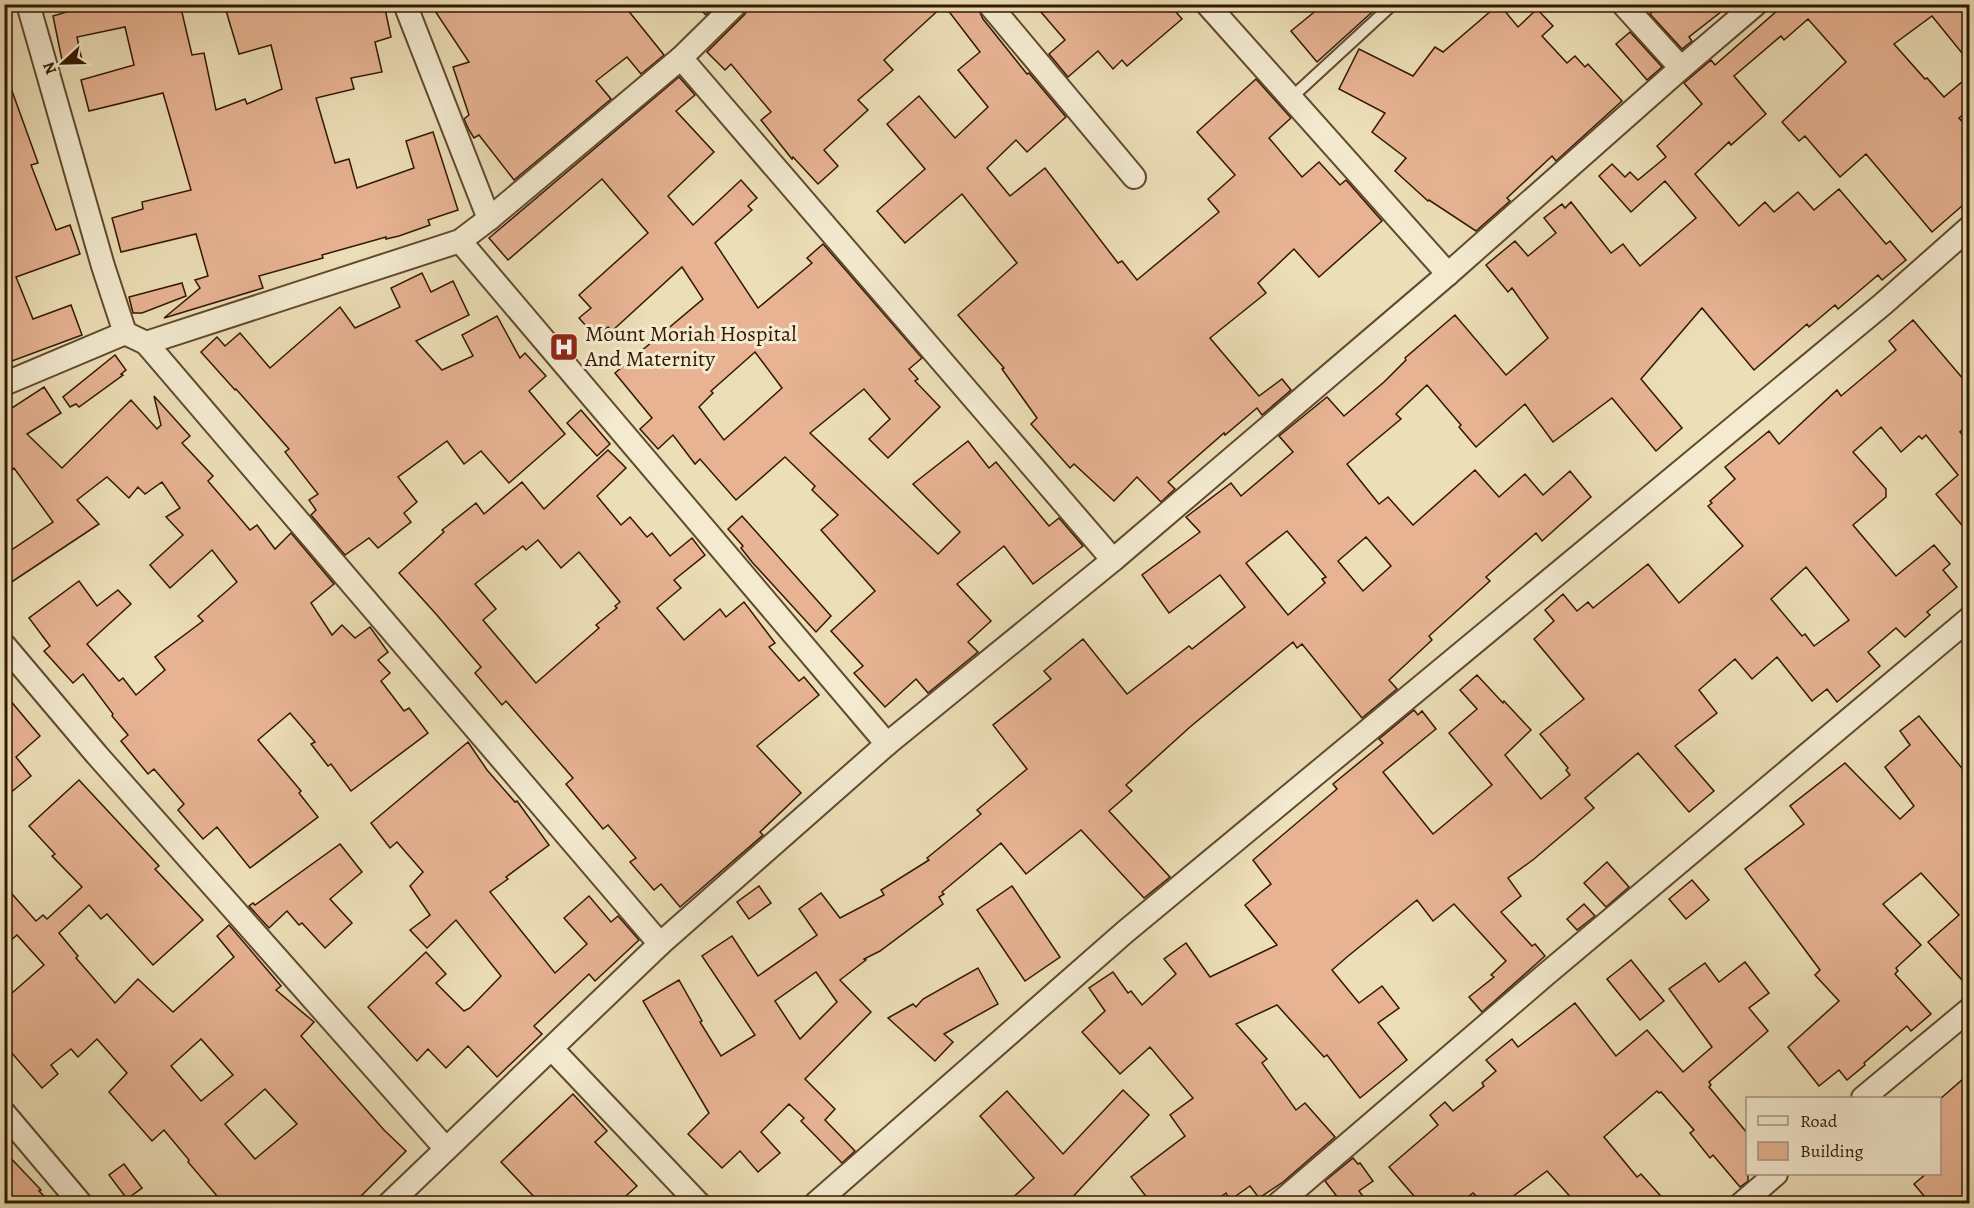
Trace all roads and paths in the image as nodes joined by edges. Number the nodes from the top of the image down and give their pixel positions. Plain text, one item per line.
1 (28, 4) edge
2 (405, 4) edge
3 (736, 4) edge
4 (989, 4) edge
5 (1207, 4) edge
6 (1393, 4) edge
7 (1623, 4) edge
8 (1756, 4) edge
9 (681, 58) junction
10 (1681, 68) junction
11 (1291, 98) junction
12 (1134, 177) dead end
13 (489, 219) junction
14 (1970, 227) edge
15 (460, 241) junction
16 (1448, 274) junction
17 (125, 333) junction
18 (146, 344) junction
19 (4, 384) edge
20 (1113, 561) junction
21 (1970, 618) edge
22 (4, 645) edge
23 (887, 744) junction
24 (660, 944) junction
25 (1970, 1009) edge
26 (552, 1048) junction
27 (1864, 1097) edge
28 (4, 1113) edge
29 (446, 1149) junction
30 (1774, 1175) edge
31 (81, 1203) edge
32 (389, 1203) edge
33 (699, 1203) edge
34 (815, 1203) edge
35 (1278, 1203) edge
36 (1742, 1203) edge

1 - 17 street
2 - 13 street
3 - 9 street
4 - 12 street
5 - 11 street
6 - 11 lane
7 - 10 street
8 - 10 street
9 - 13 street
9 - 20 street
10 - 16 street
11 - 16 street
13 - 15 street
14 - 34 street
15 - 18 street
15 - 23 street
16 - 20 street
17 - 18 street
17 - 19 street
18 - 24 street
20 - 23 street
21 - 35 street
22 - 29 street
23 - 24 street
24 - 26 street
25 - 27 street
26 - 29 street
26 - 33 street
28 - 31 street
29 - 32 street
30 - 36 street

